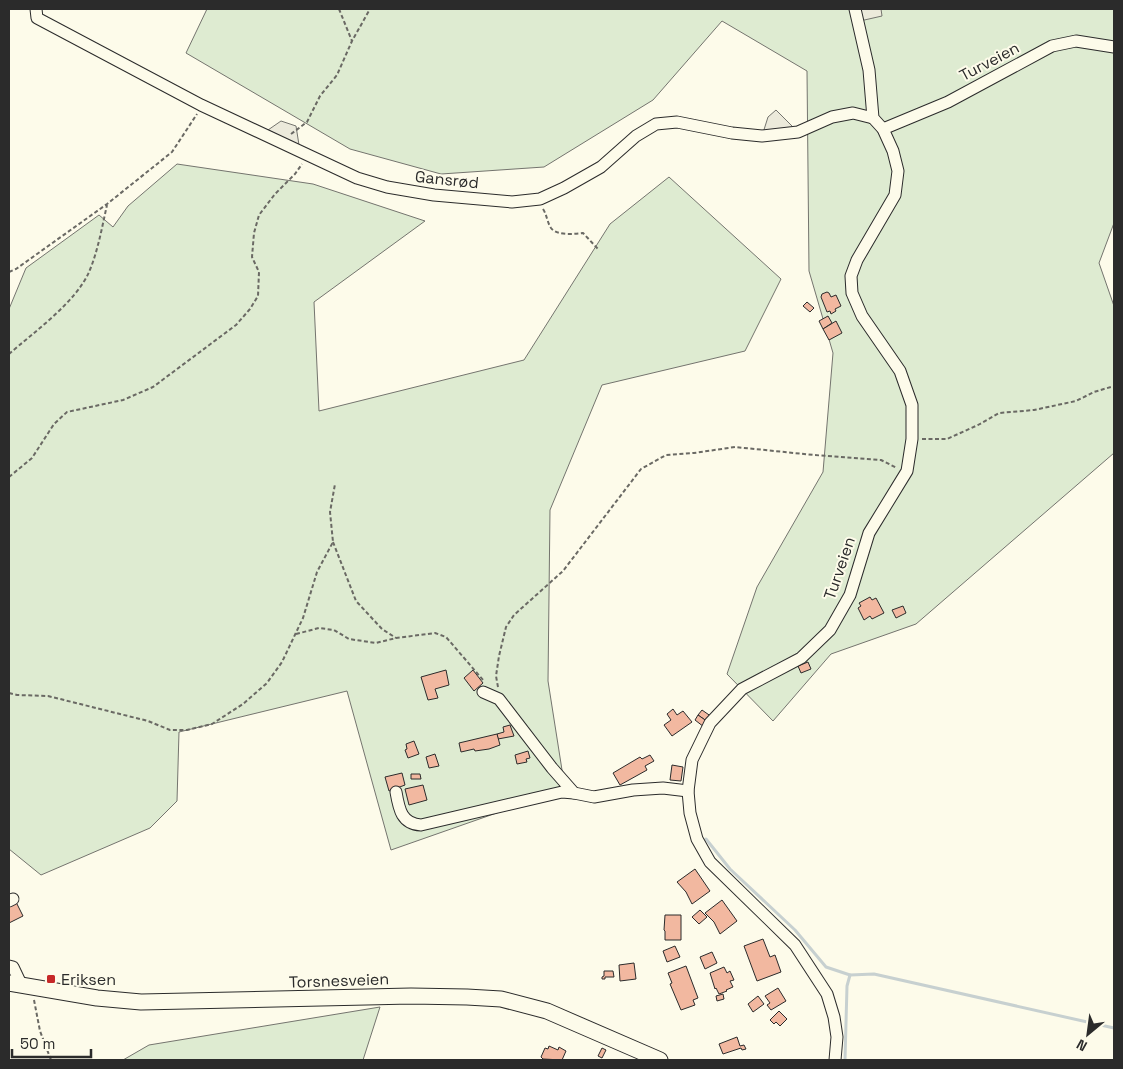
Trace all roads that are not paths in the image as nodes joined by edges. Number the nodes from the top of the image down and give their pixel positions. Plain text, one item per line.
1 (36, 9) edge
2 (855, 9) edge
3 (1114, 47) edge
4 (873, 118) junction
5 (882, 129) junction
6 (483, 692) dead end
7 (688, 791) junction
8 (396, 792) dead end
9 (574, 793) junction
10 (10, 964) edge
11 (21, 985) edge
12 (660, 1060) edge
13 (835, 1060) edge

1 - 4 street, Gansrød
2 - 4 street
3 - 5 street, Turveien
4 - 5 street, Turveien
5 - 7 street, Turveien
6 - 9 street
7 - 9 street
7 - 13 street, Turveien
8 - 9 street
10 - 11 street
11 - 12 main road, Torsnesveien

